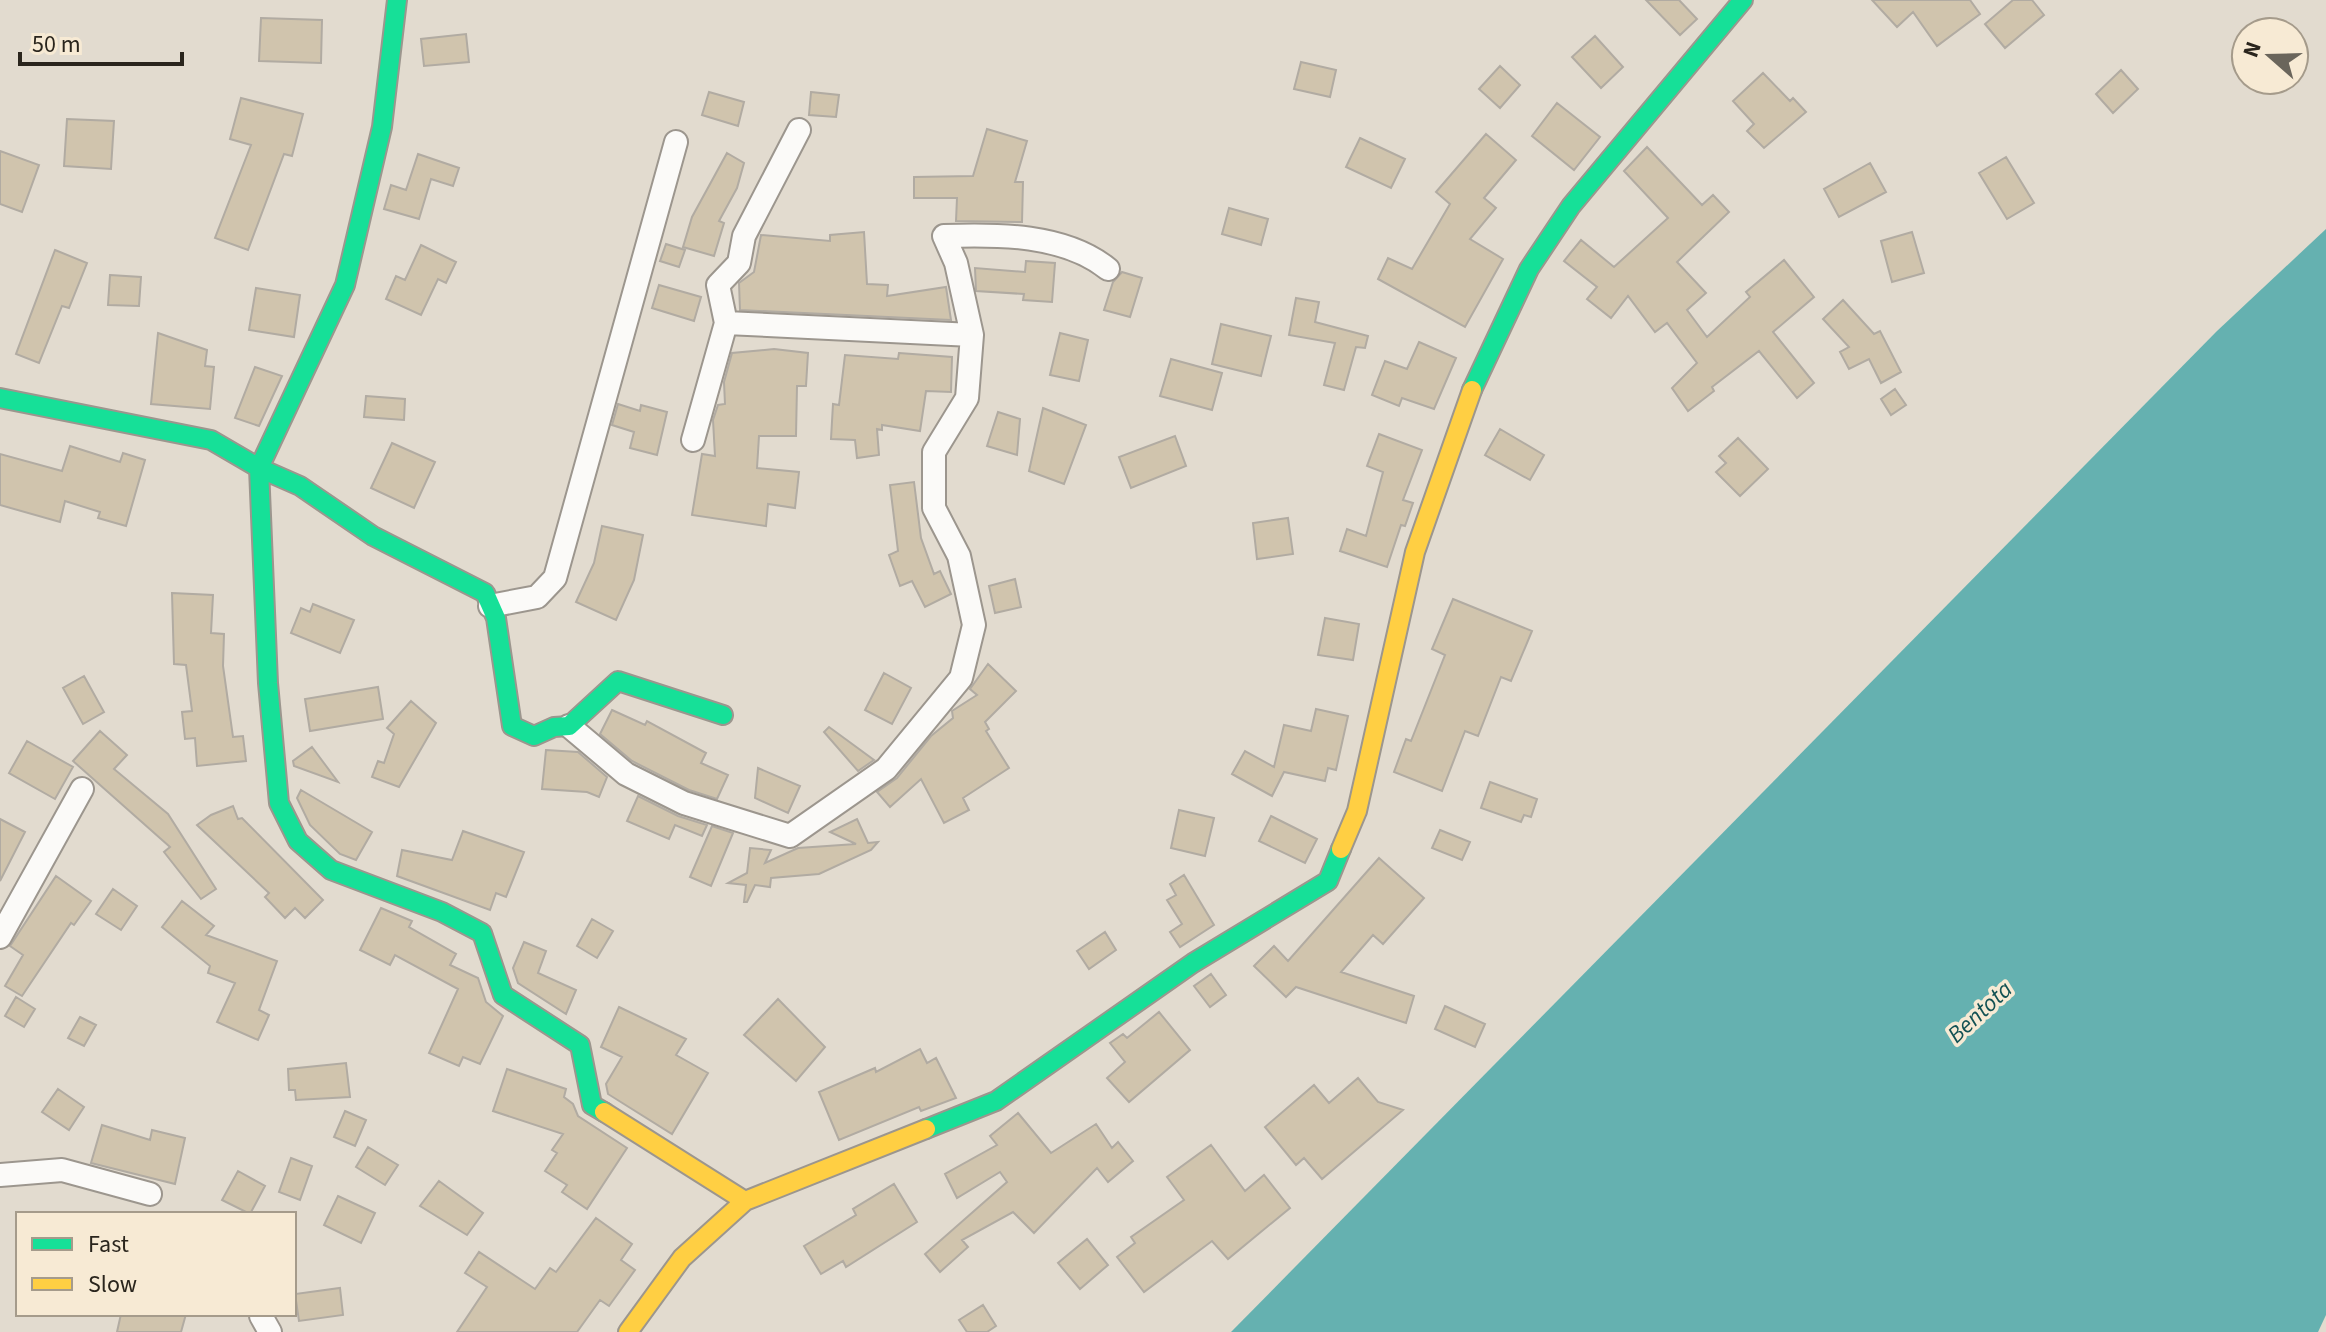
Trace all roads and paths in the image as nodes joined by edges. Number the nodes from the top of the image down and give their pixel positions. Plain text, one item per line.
1 (397, 0) edge
2 (1743, 0) edge
3 (799, 130) dead end
4 (676, 142) dead end
5 (1108, 269) dead end
6 (726, 323) junction
7 (972, 335) junction
8 (0, 398) edge
9 (693, 440) dead end
10 (259, 468) junction
11 (490, 606) junction
12 (723, 715) dead end
13 (569, 726) junction
14 (82, 789) dead end
15 (0, 937) edge
16 (0, 1175) edge
17 (150, 1194) dead end
18 (745, 1201) junction
19 (628, 1332) edge

1 - 10 street
2 - 18 street
3 - 6 street
4 - 11 street
5 - 7 street
6 - 7 street
6 - 9 street
7 - 13 street
8 - 10 street
10 - 11 street
10 - 18 street
11 - 13 street
12 - 13 street
14 - 15 street
16 - 17 street
18 - 19 street

